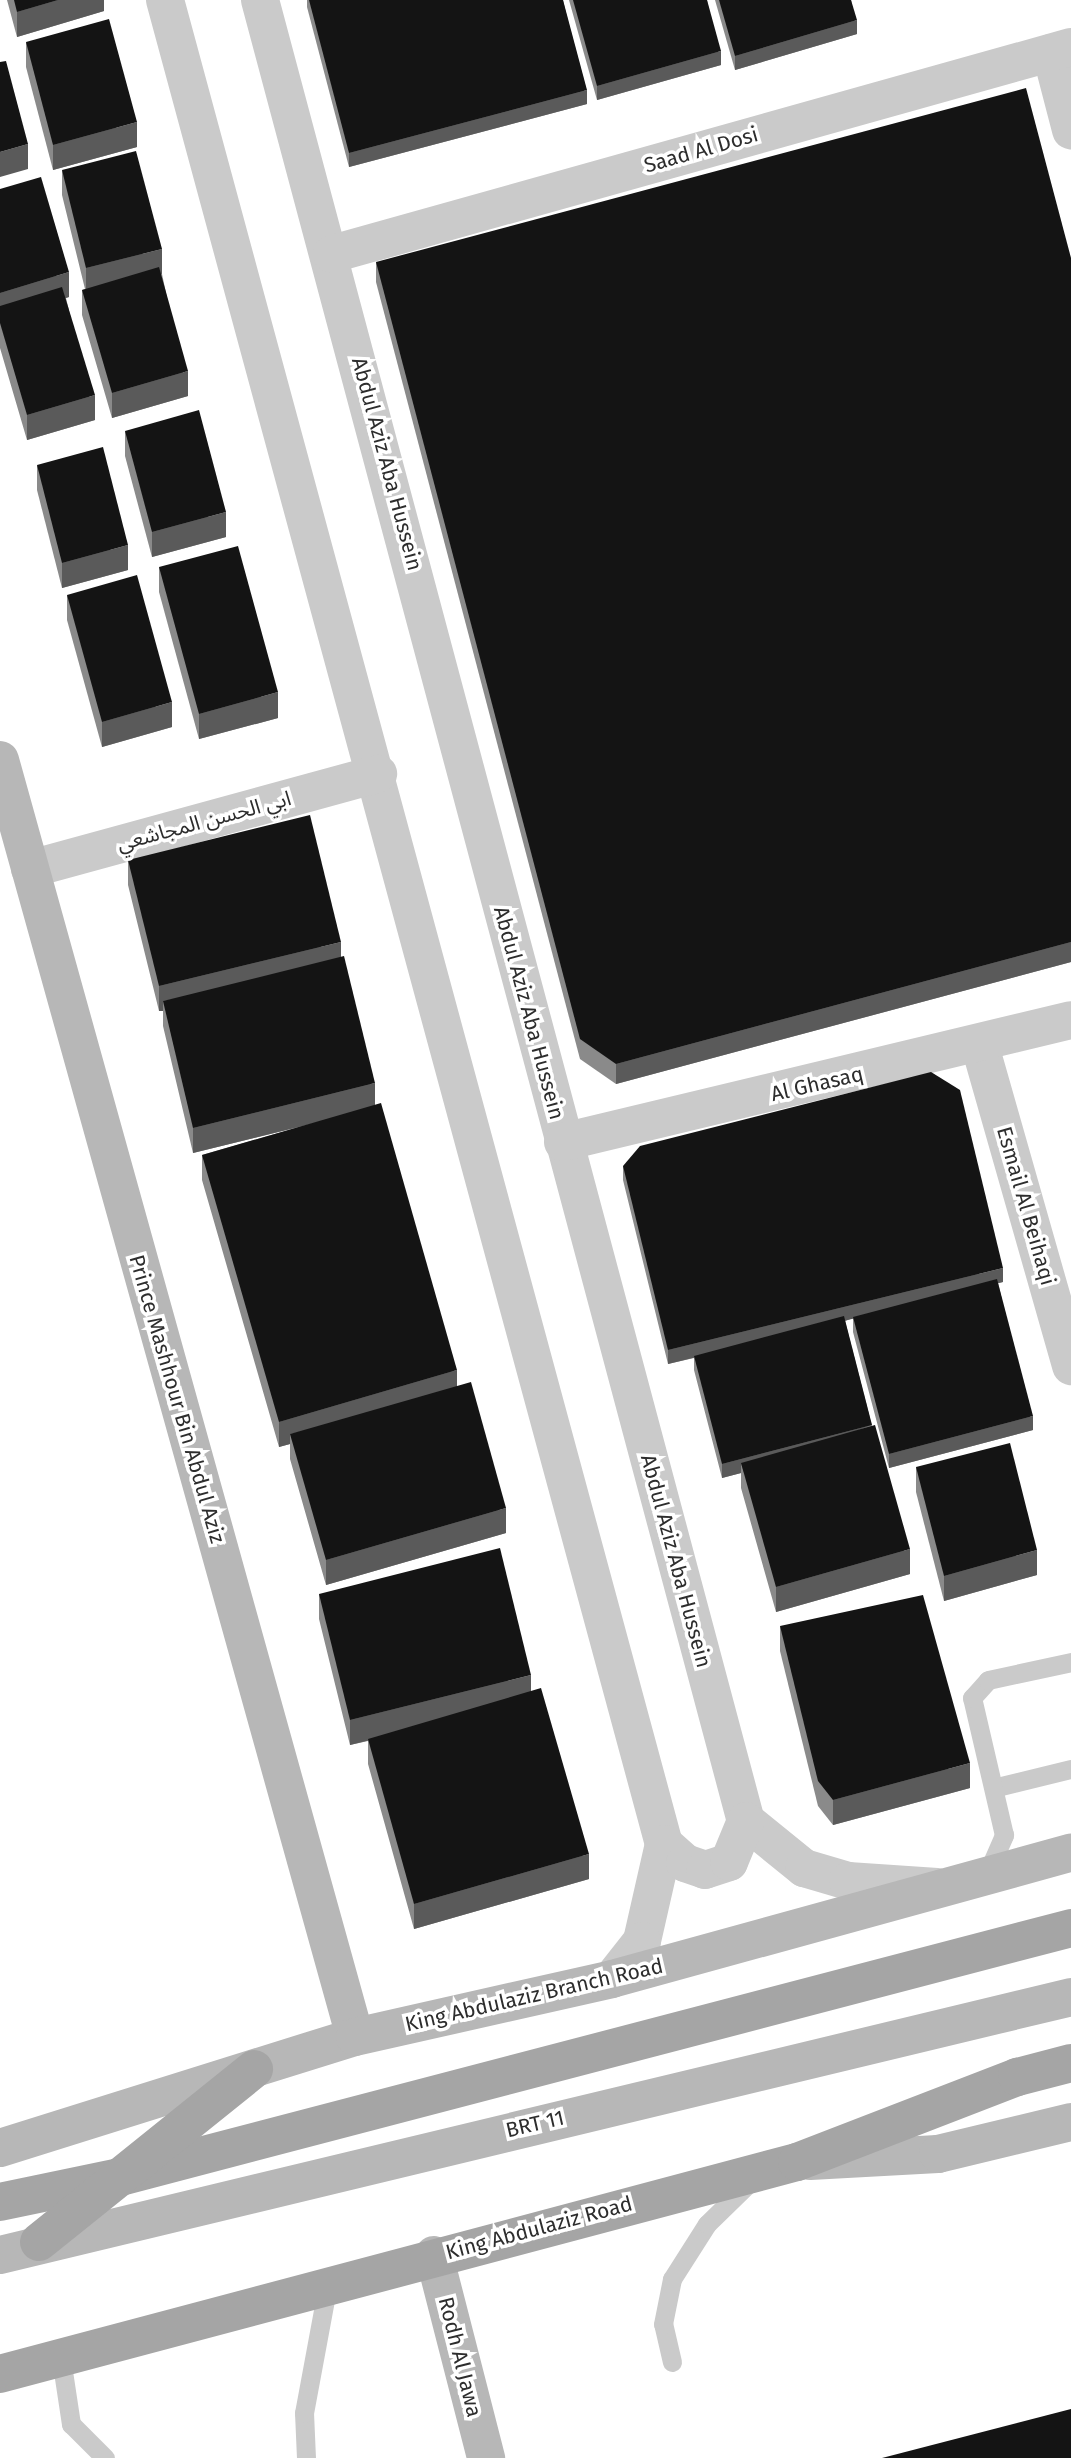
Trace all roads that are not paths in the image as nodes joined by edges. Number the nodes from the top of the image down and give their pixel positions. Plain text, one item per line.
1 (165, 0) edge
2 (260, 0) edge
3 (1061, 50) edge
4 (1071, 130) edge
5 (332, 254) junction
6 (0, 760) edge
7 (378, 774) junction
8 (30, 869) junction
9 (1071, 1020) edge
10 (980, 1046) junction
11 (563, 1142) junction
12 (1066, 1328) edge
13 (1071, 1366) edge
14 (1071, 1662) edge
15 (1071, 1769) edge
16 (997, 1787) junction
17 (746, 1821) junction
18 (664, 1844) junction
19 (1071, 1853) edge
20 (986, 1874) junction
21 (939, 1887) junction
22 (1071, 1928) edge
23 (612, 1979) junction
24 (1071, 1997) edge
25 (355, 2038) junction
26 (1071, 2063) edge
27 (254, 2069) junction
28 (1071, 2122) edge
29 (0, 2148) edge
30 (797, 2162) junction
31 (761, 2171) junction
32 (120, 2177) junction
33 (0, 2202) edge
34 (39, 2242) junction
35 (0, 2255) edge
36 (434, 2255) junction
37 (329, 2282) junction
38 (61, 2358) junction
39 (672, 2362) dead end
40 (0, 2374) edge
41 (105, 2458) edge
42 (306, 2458) edge
43 (486, 2458) edge

1 - 7 street
2 - 5 street, Abdul Aziz Aba Hussein
3 - 4 street
3 - 5 street, Saad Al Dosi
5 - 11 street, Abdul Aziz Aba Hussein
6 - 8 street, Prince Mashhour Bin Abdul Aziz
7 - 8 street, ابي الحسن المجاشعي
7 - 18 street
8 - 25 street, Prince Mashhour Bin Abdul Aziz
9 - 10 street, Al Ghasaq
10 - 11 street, Al Ghasaq
10 - 12 street, Esmail Al Beihaqi
11 - 17 street, Abdul Aziz Aba Hussein
12 - 13 street, Esmail Al Beihaqi
14 - 16 lane
15 - 16 lane
16 - 20 lane
17 - 18 street
17 - 21 street
18 - 23 street
19 - 20 street, King Abdulaziz Branch Road
20 - 21 street, King Abdulaziz Branch Road
21 - 23 street, King Abdulaziz Branch Road
22 - 32 main road
23 - 25 street, King Abdulaziz Branch Road
24 - 34 street, BRT 11
25 - 27 street, King Abdulaziz Branch Road
26 - 30 main road, King Abdulaziz Road
27 - 29 street, King Abdulaziz Branch Road
27 - 32 main road
28 - 30 street
30 - 31 main road, King Abdulaziz Road
31 - 36 main road, King Abdulaziz Road
31 - 39 lane
32 - 33 main road
32 - 34 main road
34 - 35 street, BRT 11
36 - 37 main road, King Abdulaziz Road
36 - 43 street, Rodh Al Jawa
37 - 38 main road, King Abdulaziz Road
37 - 42 lane
38 - 40 main road, King Abdulaziz Road
38 - 41 lane

